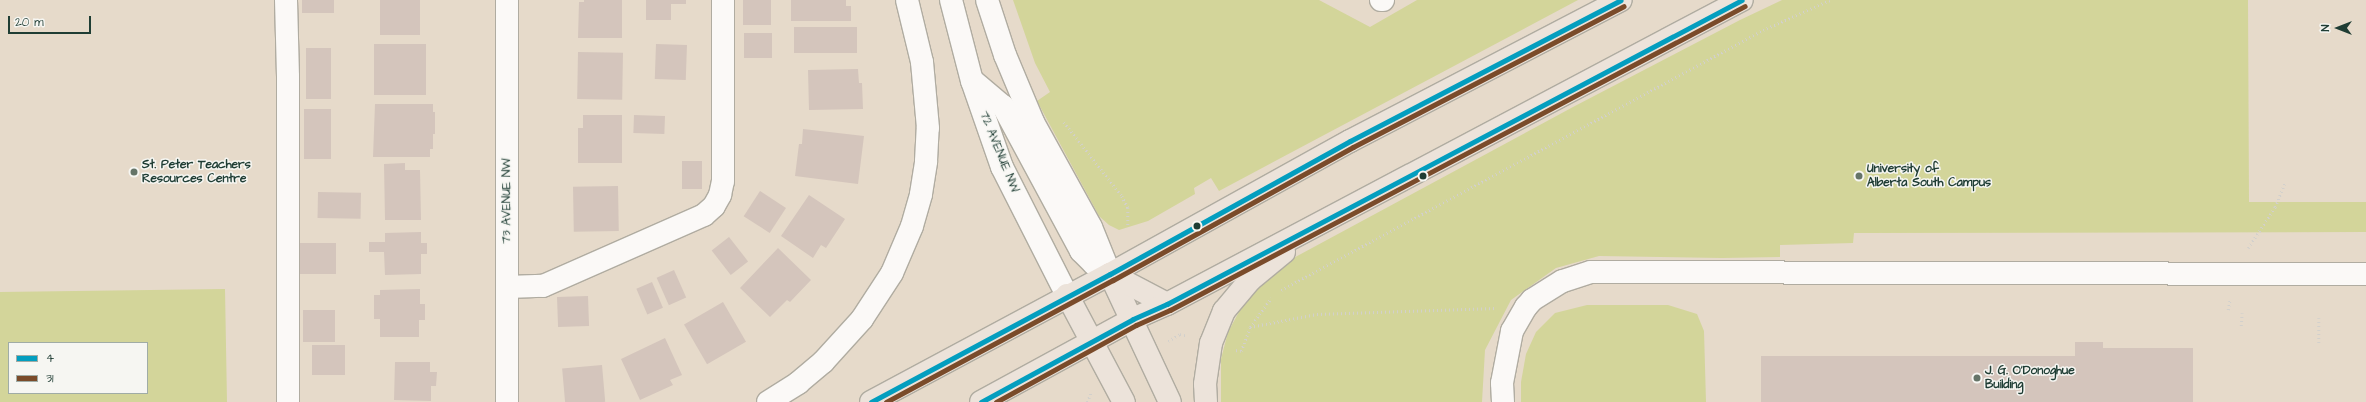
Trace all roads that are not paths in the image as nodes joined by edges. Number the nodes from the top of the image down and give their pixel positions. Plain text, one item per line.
1 (286, 0) edge
2 (507, 0) edge
3 (724, 0) edge
4 (907, 0) edge
5 (951, 0) edge
6 (987, 0) edge
7 (1621, 0) edge
8 (1742, 0) edge
9 (972, 81) junction
10 (1319, 223) junction
11 (1110, 274) junction
12 (2366, 274) edge
13 (507, 287) junction
14 (1066, 296) junction
15 (1167, 304) junction
16 (1133, 319) junction
17 (1092, 343) junction
18 (288, 402) edge
19 (507, 402) edge
20 (768, 402) edge
21 (871, 402) edge
22 (981, 402) edge
23 (1124, 402) edge
24 (1170, 402) edge
25 (1206, 402) edge
26 (1502, 402) edge

1 - 18 street
2 - 13 street, 73 AVENUE NW
3 - 13 street
4 - 20 street
5 - 9 street, 72 AVENUE NW
6 - 11 street
7 - 11 main road
8 - 10 main road
9 - 11 street
9 - 14 street, 72 AVENUE NW
10 - 15 main road
10 - 25 main road
11 - 14 main road
11 - 15 main road
11 - 16 main road
12 - 26 street
13 - 19 street, 73 AVENUE NW
14 - 17 main road
14 - 21 main road
15 - 16 main road
16 - 17 main road
16 - 24 main road
17 - 22 main road
17 - 23 main road

